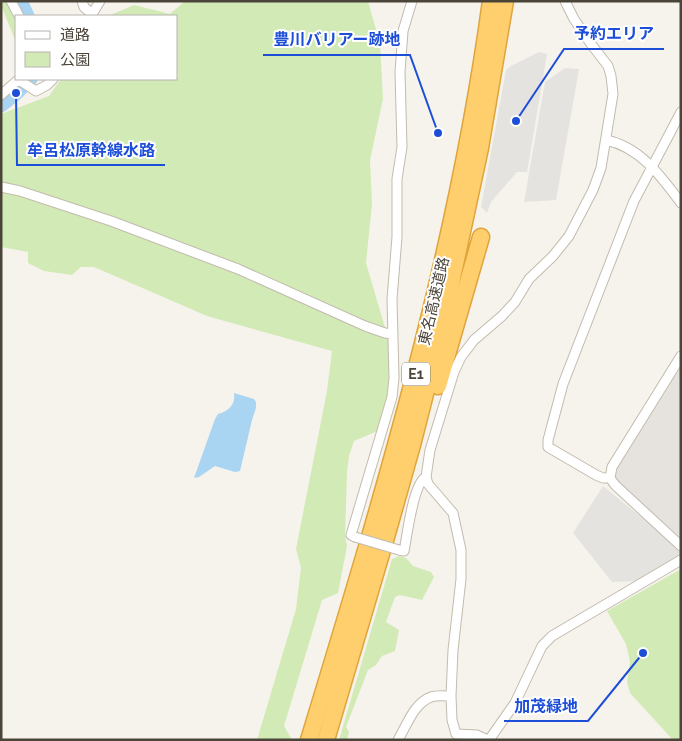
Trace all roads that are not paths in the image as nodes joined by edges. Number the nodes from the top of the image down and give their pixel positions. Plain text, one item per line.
1 (11, 1) edge
2 (82, 1) edge
3 (100, 1) edge
4 (412, 1) edge
5 (491, 1) edge
6 (505, 1) edge
7 (565, 1) edge
8 (18, 15) edge
9 (92, 15) edge
10 (20, 80) edge
11 (52, 80) edge
12 (1, 95) edge
13 (681, 112) edge
14 (606, 140) junction
15 (653, 166) junction
16 (1, 187) edge
17 (681, 203) edge
18 (481, 237) dead end
19 (393, 334) junction
20 (681, 356) edge
21 (404, 475) junction
22 (426, 477) junction
23 (610, 478) junction
24 (681, 546) edge
25 (681, 560) edge
26 (451, 696) junction
27 (456, 737) edge
28 (309, 740) edge
29 (326, 740) edge
30 (398, 740) edge
31 (489, 740) edge

1 - 8 street
2 - 9 street
3 - 9 street
4 - 19 street
5 - 28 highway, 東名高速道路 / E1
6 - 21 highway, 東名高速道路 / E1
7 - 14 street
10 - 11 street
10 - 12 street
13 - 15 street
14 - 15 street
14 - 22 street
15 - 17 street
15 - 23 street
16 - 19 street
18 - 21 highway
19 - 22 street, bridge
20 - 23 street
21 - 29 highway, 東名高速道路 / E1
22 - 26 street
23 - 24 street
25 - 31 street
26 - 27 street
26 - 30 street
27 - 31 street

